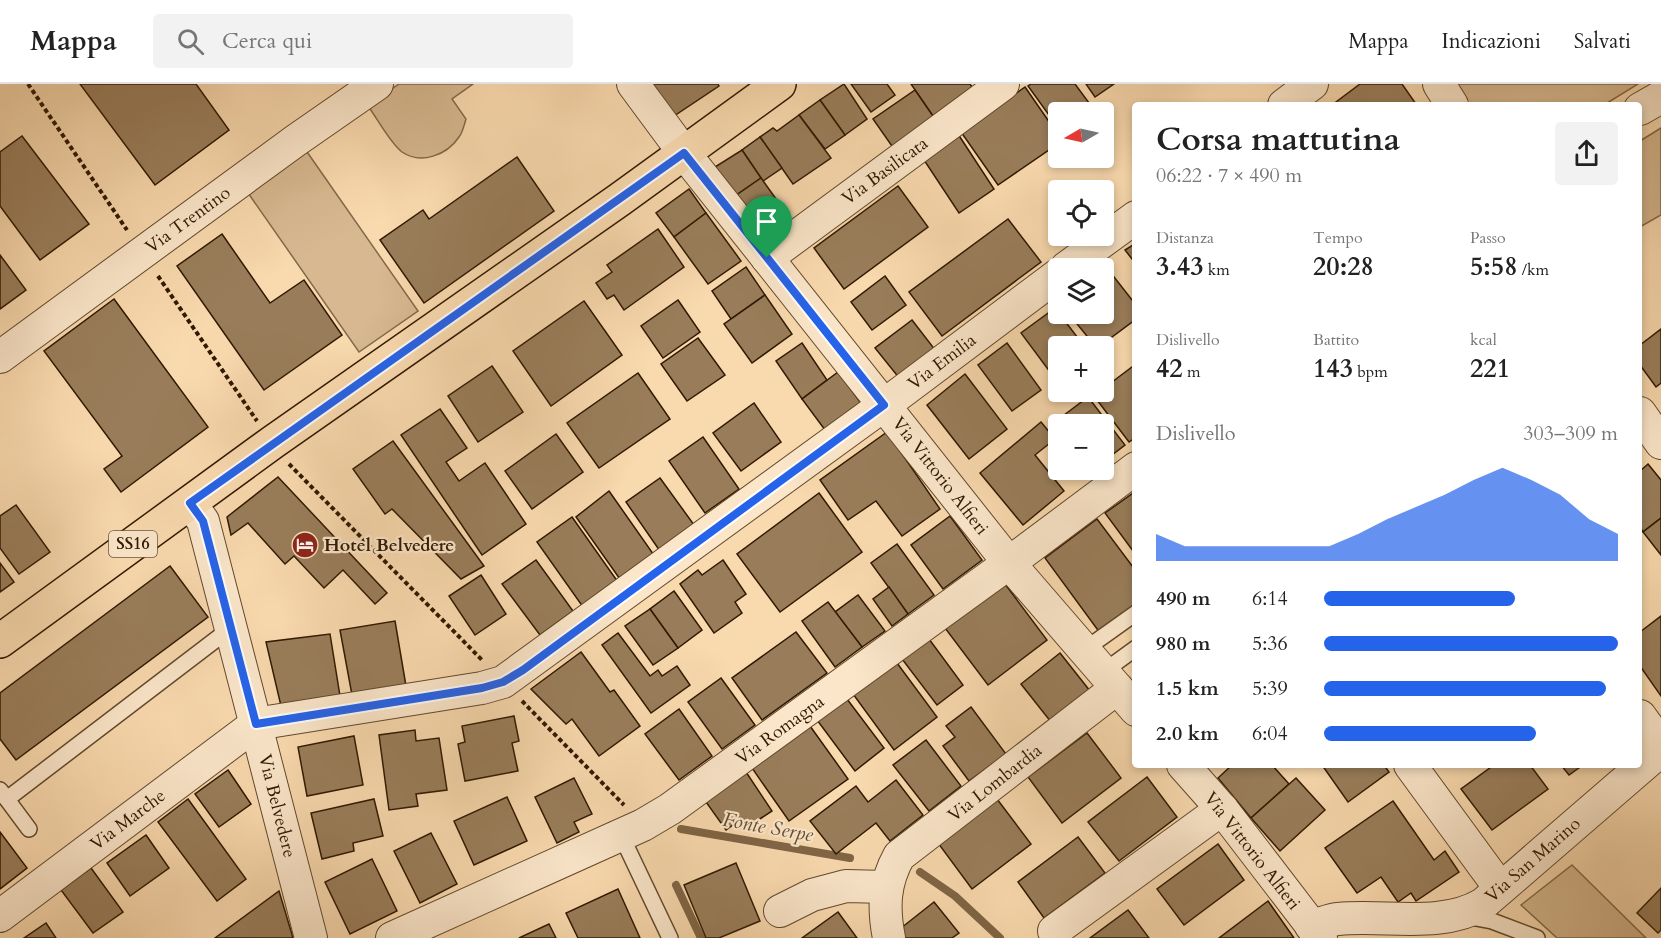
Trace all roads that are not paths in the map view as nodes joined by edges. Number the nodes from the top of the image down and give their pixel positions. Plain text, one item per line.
1 (377, 84) edge
2 (633, 84) edge
3 (1003, 84) edge
4 (1312, 84) edge
5 (1439, 84) edge
6 (772, 86) edge
7 (1661, 97) edge
8 (1288, 102) edge
9 (1450, 102) edge
10 (1642, 108) edge
11 (684, 153) junction
12 (1132, 220) edge
13 (767, 258) junction
14 (1080, 258) edge
15 (1048, 282) edge
16 (0, 357) edge
17 (884, 405) junction
18 (1132, 471) edge
19 (190, 503) junction
20 (1009, 563) junction
21 (1132, 623) edge
22 (231, 628) junction
23 (0, 641) edge
24 (1132, 653) edge
25 (1110, 680) edge
26 (1642, 719) edge
27 (256, 724) junction
28 (1661, 745) edge
29 (1661, 750) edge
30 (1642, 766) edge
31 (1186, 768) edge
32 (1412, 768) edge
33 (1640, 768) edge
34 (3, 794) edge
35 (1222, 809) junction
36 (29, 829) dead end
37 (632, 830) junction
38 (886, 887) junction
39 (1500, 888) junction
40 (780, 911) dead end
41 (1460, 915) junction
42 (0, 916) edge
43 (1054, 931) dead end
44 (1316, 932) edge
45 (311, 938) edge
46 (392, 938) edge
47 (670, 938) edge
48 (889, 938) edge
49 (1537, 938) edge

1 - 16 street, Via Trentino
2 - 11 street, Via Vittorio Alfieri
3 - 13 street, Via Basilicata
4 - 8 street
5 - 9 street
6 - 11 main road, SS16
7 - 10 street
11 - 13 street, Via Vittorio Alfieri
11 - 19 main road, SS16
12 - 14 street
13 - 17 street, Via Vittorio Alfieri
15 - 17 street, Via Emilia
17 - 20 street, Via Vittorio Alfieri
17 - 27 street, Via Emilia
18 - 20 street, Via Romagna
19 - 22 street, Via Belvedere
19 - 23 main road, SS16
20 - 25 street, Via Vittorio Alfieri
20 - 37 street, Via Romagna
21 - 25 lane
22 - 27 street, Via Belvedere
22 - 34 lane
24 - 25 lane
25 - 38 street, Via Lombardia
26 - 28 street
27 - 42 street, Via Marche
27 - 45 street, Via Belvedere
29 - 30 street, Via San Marino
31 - 35 street, Via Vittorio Alfieri
32 - 39 street
33 - 39 street, Via San Marino
34 - 36 lane
35 - 43 street
35 - 44 street, Via Vittorio Alfieri
37 - 46 street, Via Romagna
37 - 47 lane
38 - 40 street
38 - 48 street, Via Lombardia
39 - 41 street, Via San Marino
41 - 44 street, Via San Marino
41 - 49 lane

